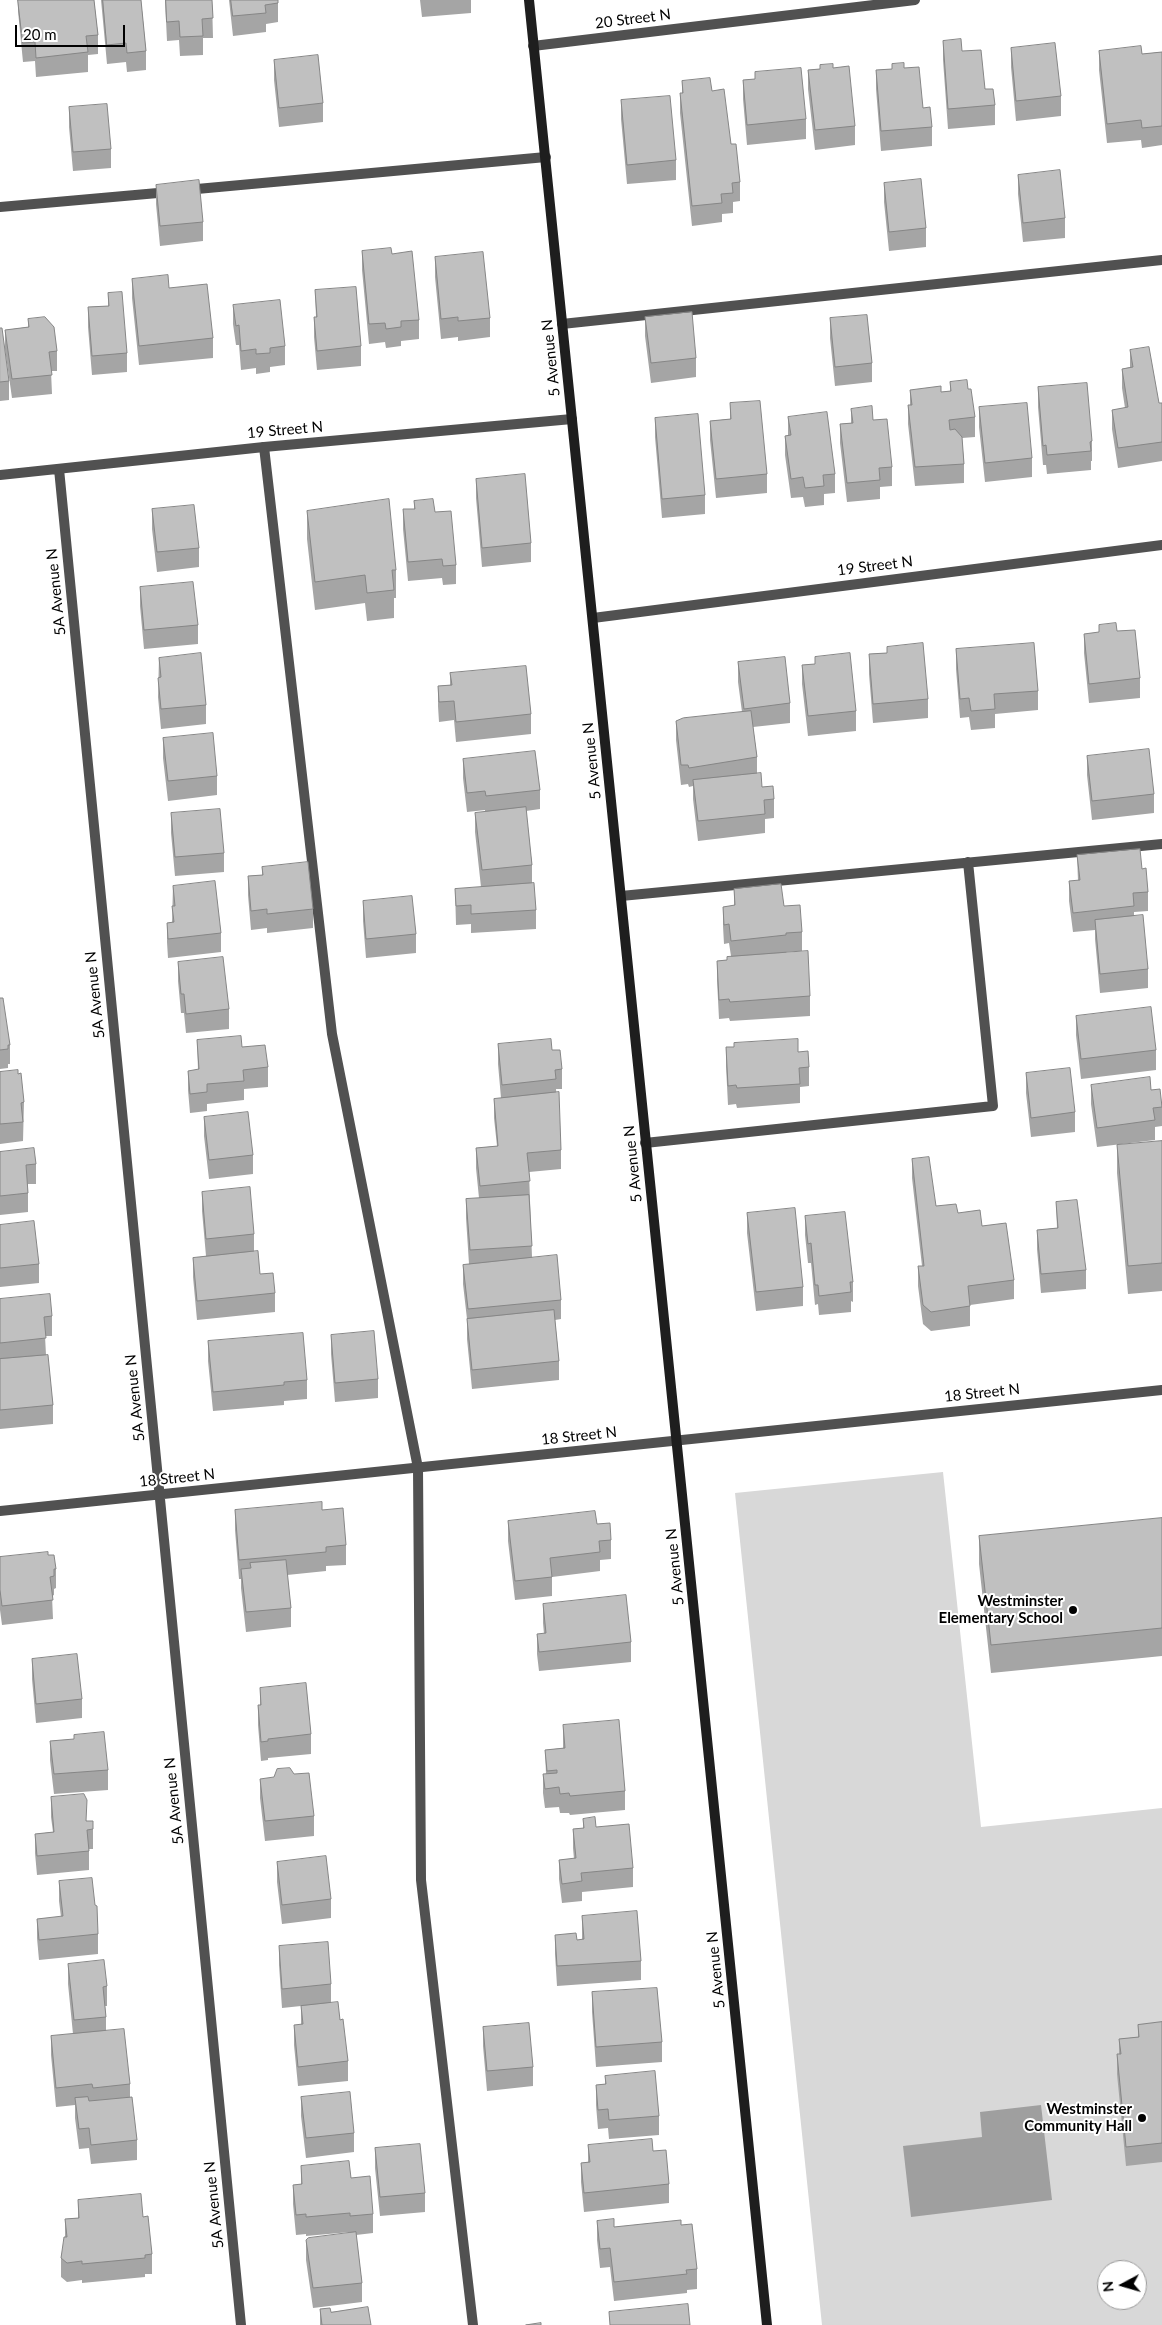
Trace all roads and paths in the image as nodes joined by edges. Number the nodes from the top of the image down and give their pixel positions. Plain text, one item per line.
1 (529, 0) edge
2 (915, 0) edge
3 (533, 46) junction
4 (546, 157) junction
5 (0, 207) edge
6 (1162, 260) edge
7 (562, 324) junction
8 (572, 419) junction
9 (264, 447) junction
10 (59, 469) junction
11 (0, 475) edge
12 (1162, 545) edge
13 (593, 618) junction
14 (1162, 844) edge
15 (968, 862) junction
16 (621, 896) junction
17 (645, 1143) junction
18 (1162, 1390) edge
19 (677, 1441) junction
20 (418, 1468) junction
21 (159, 1495) junction
22 (0, 1511) edge
23 (241, 2325) edge
24 (473, 2325) edge
25 (767, 2325) edge

1 - 3 main road, 5 Avenue N
2 - 3 street, 20 Street N
3 - 4 main road, 5 Avenue N
4 - 5 street
4 - 7 main road, 5 Avenue N
6 - 7 street
7 - 8 main road, 5 Avenue N
8 - 9 street, 19 Street N
8 - 13 main road, 5 Avenue N
9 - 10 street, 19 Street N
9 - 20 street
10 - 11 street, 19 Street N
10 - 21 street, 5A Avenue N
12 - 13 street, 19 Street N
13 - 16 main road, 5 Avenue N
14 - 15 street
15 - 16 street
15 - 17 street
16 - 17 main road, 5 Avenue N
17 - 19 main road, 5 Avenue N
18 - 19 street, 18 Street N
19 - 20 street, 18 Street N
19 - 25 main road, 5 Avenue N
20 - 21 street, 18 Street N
20 - 24 street
21 - 22 street, 18 Street N
21 - 23 street, 5A Avenue N

